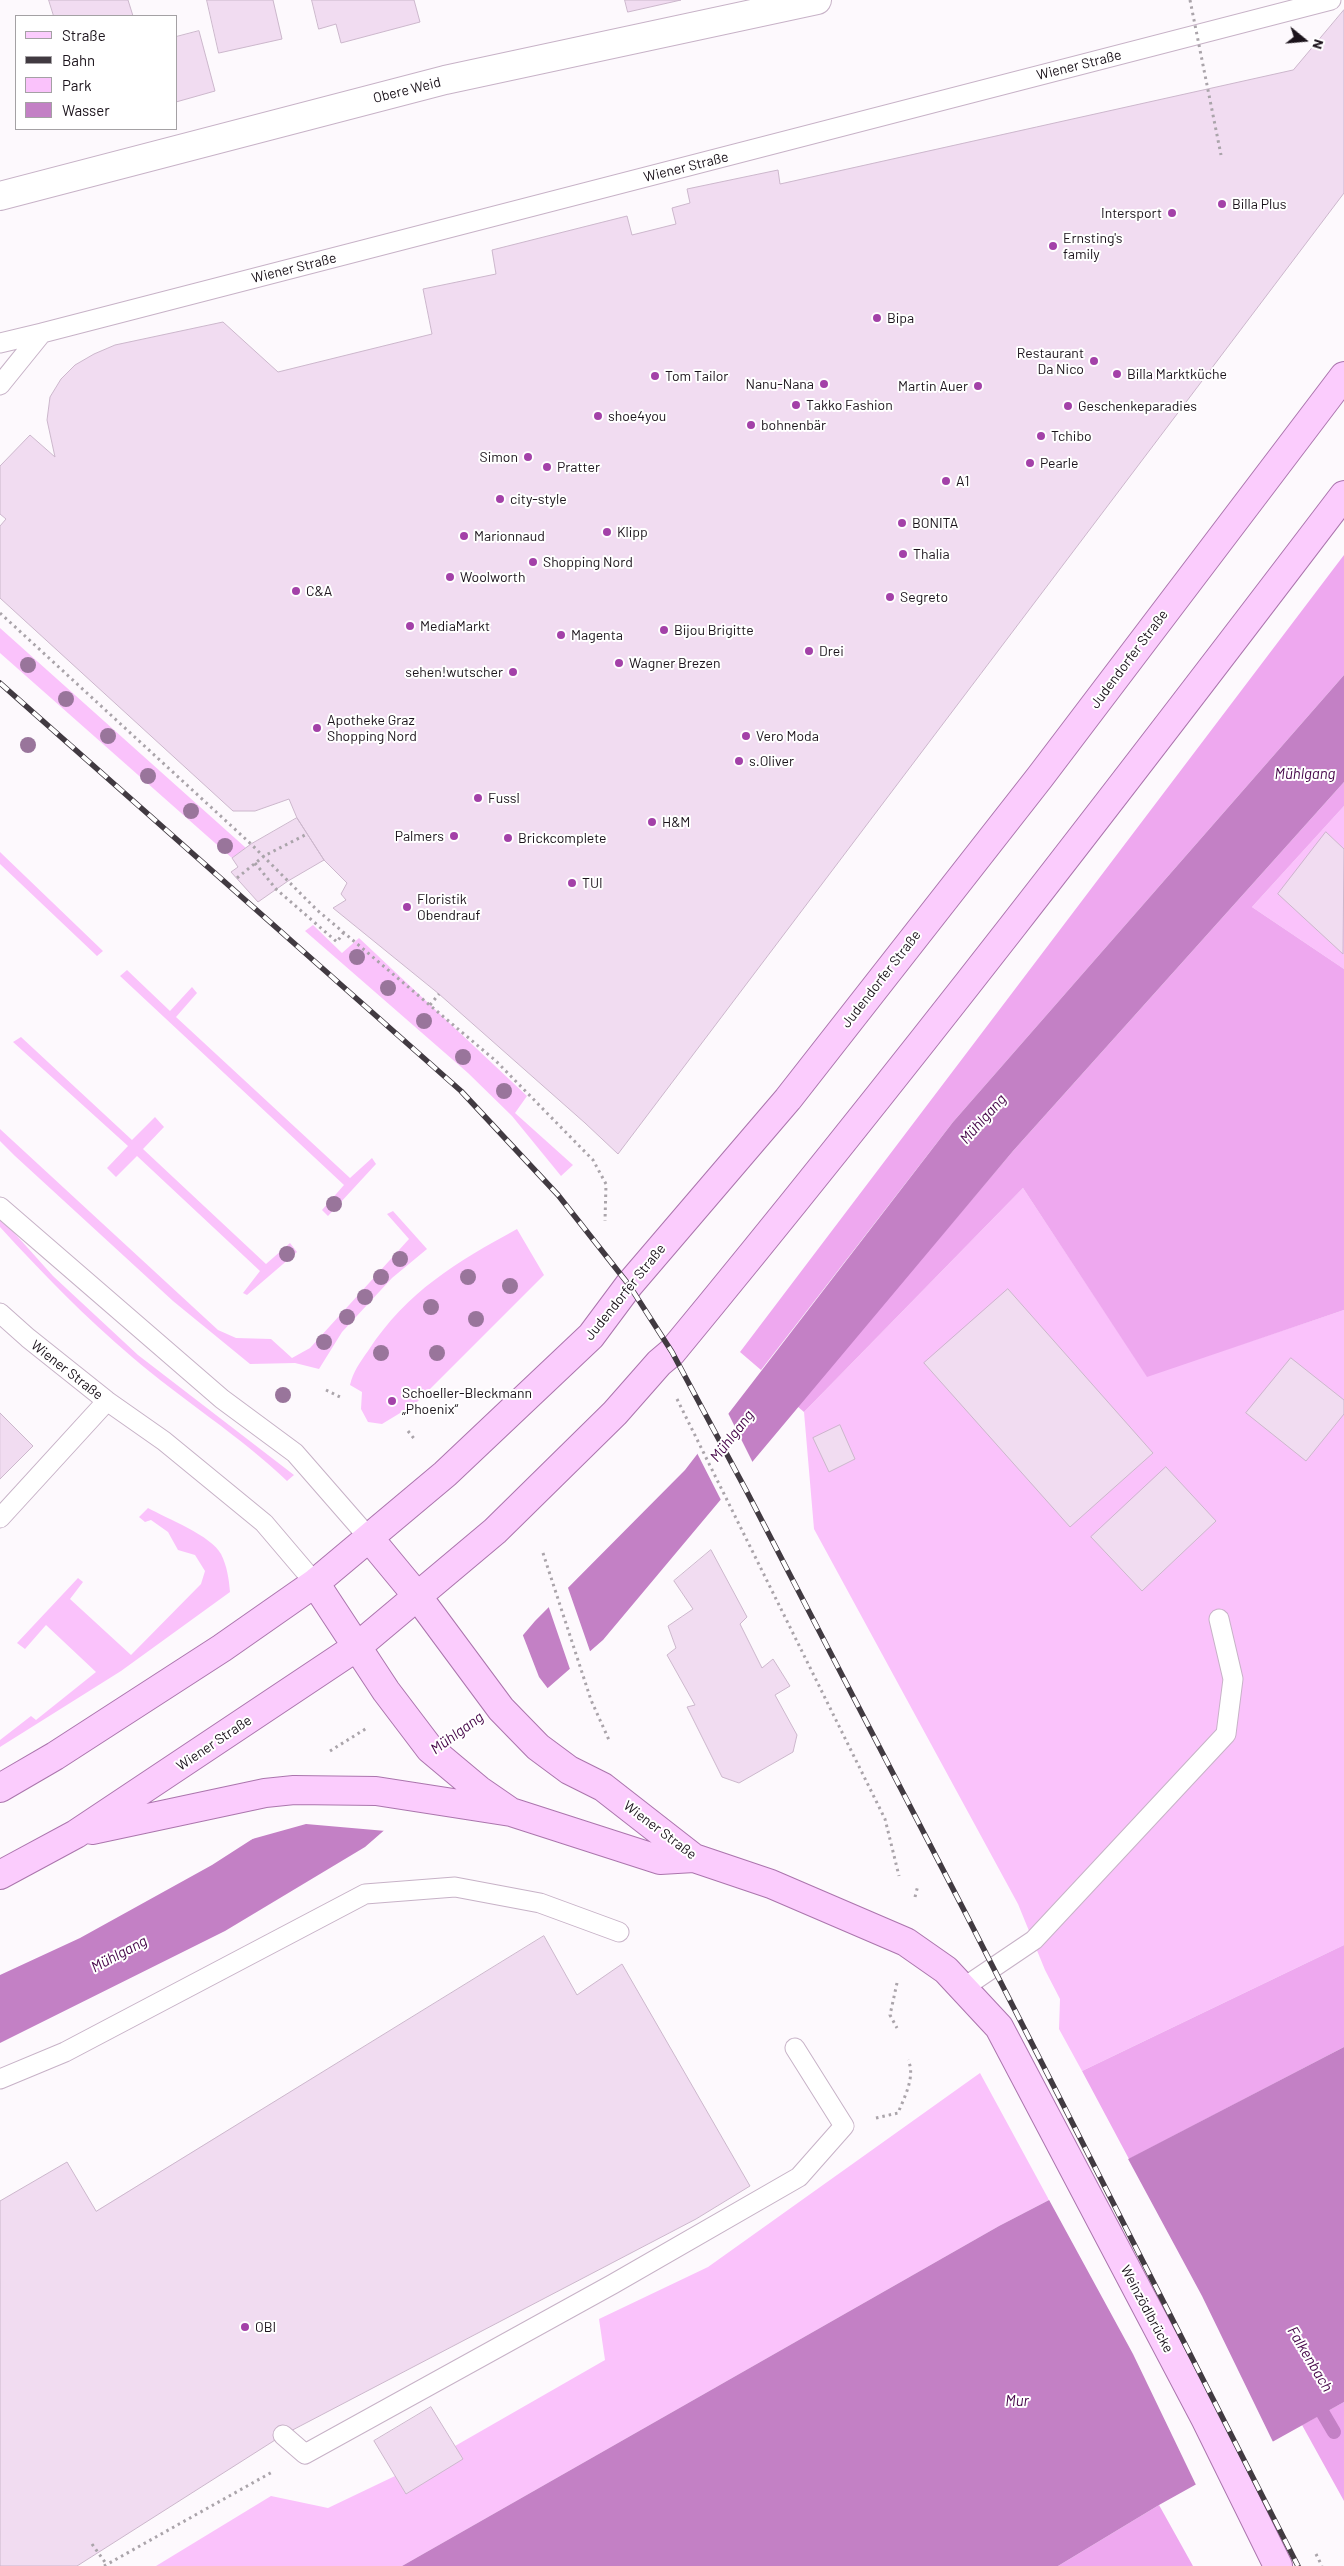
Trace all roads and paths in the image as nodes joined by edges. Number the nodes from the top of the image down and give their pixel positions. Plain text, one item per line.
1 (817, 0) edge
2 (1190, 0) edge
3 (1331, 0) edge
4 (1221, 155) dead end
5 (0, 196) edge
6 (42, 333) junction
7 (0, 343) edge
8 (1344, 376) edge
9 (0, 385) edge
10 (1344, 495) edge
11 (0, 613) edge
12 (307, 834) dead end
13 (264, 856) junction
14 (255, 863) junction
15 (237, 878) dead end
16 (344, 932) junction
17 (439, 994) dead end
18 (430, 1005) junction
19 (0, 1207) edge
20 (605, 1220) dead end
21 (0, 1313) edge
22 (326, 1390) dead end
23 (340, 1397) dead end
24 (107, 1401) junction
25 (681, 1406) dead end
26 (408, 1431) dead end
27 (416, 1441) dead end
28 (0, 1518) edge
29 (370, 1539) junction
30 (543, 1554) dead end
31 (315, 1583) junction
32 (418, 1597) junction
33 (1219, 1619) dead end
34 (358, 1646) junction
35 (373, 1725) dead end
36 (608, 1740) dead end
37 (322, 1755) dead end
38 (0, 1788) edge
39 (470, 1798) junction
40 (76, 1834) junction
41 (694, 1858) junction
42 (0, 1875) edge
43 (898, 1876) dead end
44 (918, 1885) dead end
45 (915, 1897) dead end
46 (619, 1932) dead end
47 (898, 1979) dead end
48 (963, 1988) junction
49 (897, 2028) dead end
50 (795, 2048) dead end
51 (1014, 2055) joint
52 (908, 2060) dead end
53 (0, 2079) edge
54 (844, 2126) junction
55 (283, 2435) dead end
56 (305, 2454) junction
57 (92, 2544) dead end
58 (106, 2565) edge
59 (1278, 2566) edge

1 - 5 street, Obere Weid
2 - 4 path, bridge
3 - 6 lane, Wiener Straße
6 - 7 lane, Wiener Straße
6 - 9 lane
8 - 29 main road, Judendorfer Straße
10 - 32 main road
11 - 13 path
12 - 13 path
13 - 14 path
13 - 16 path
14 - 15 path
14 - 16 path
16 - 18 path
17 - 18 path
18 - 20 path
19 - 29 lane
21 - 24 lane, Wiener Straße
22 - 23 path
24 - 28 lane
24 - 31 lane, Wiener Straße
25 - 43 path
26 - 27 path
29 - 31 main road
29 - 32 main road, Wiener Straße
30 - 36 path
31 - 34 main road
31 - 38 main road
32 - 34 main road, Wiener Straße
32 - 41 main road, Wiener Straße
33 - 48 lane
34 - 39 main road
34 - 40 main road, Wiener Straße
35 - 37 path
39 - 40 main road
39 - 41 main road
40 - 42 main road, Wiener Straße
41 - 48 main road, Wiener Straße
44 - 45 path
46 - 53 lane
47 - 49 path
48 - 51 main road, Wiener Straße
50 - 54 lane
51 - 59 main road, Weinzödlbrücke
52 - 54 path
54 - 56 lane
55 - 56 lane
56 - 58 path
57 - 58 path

